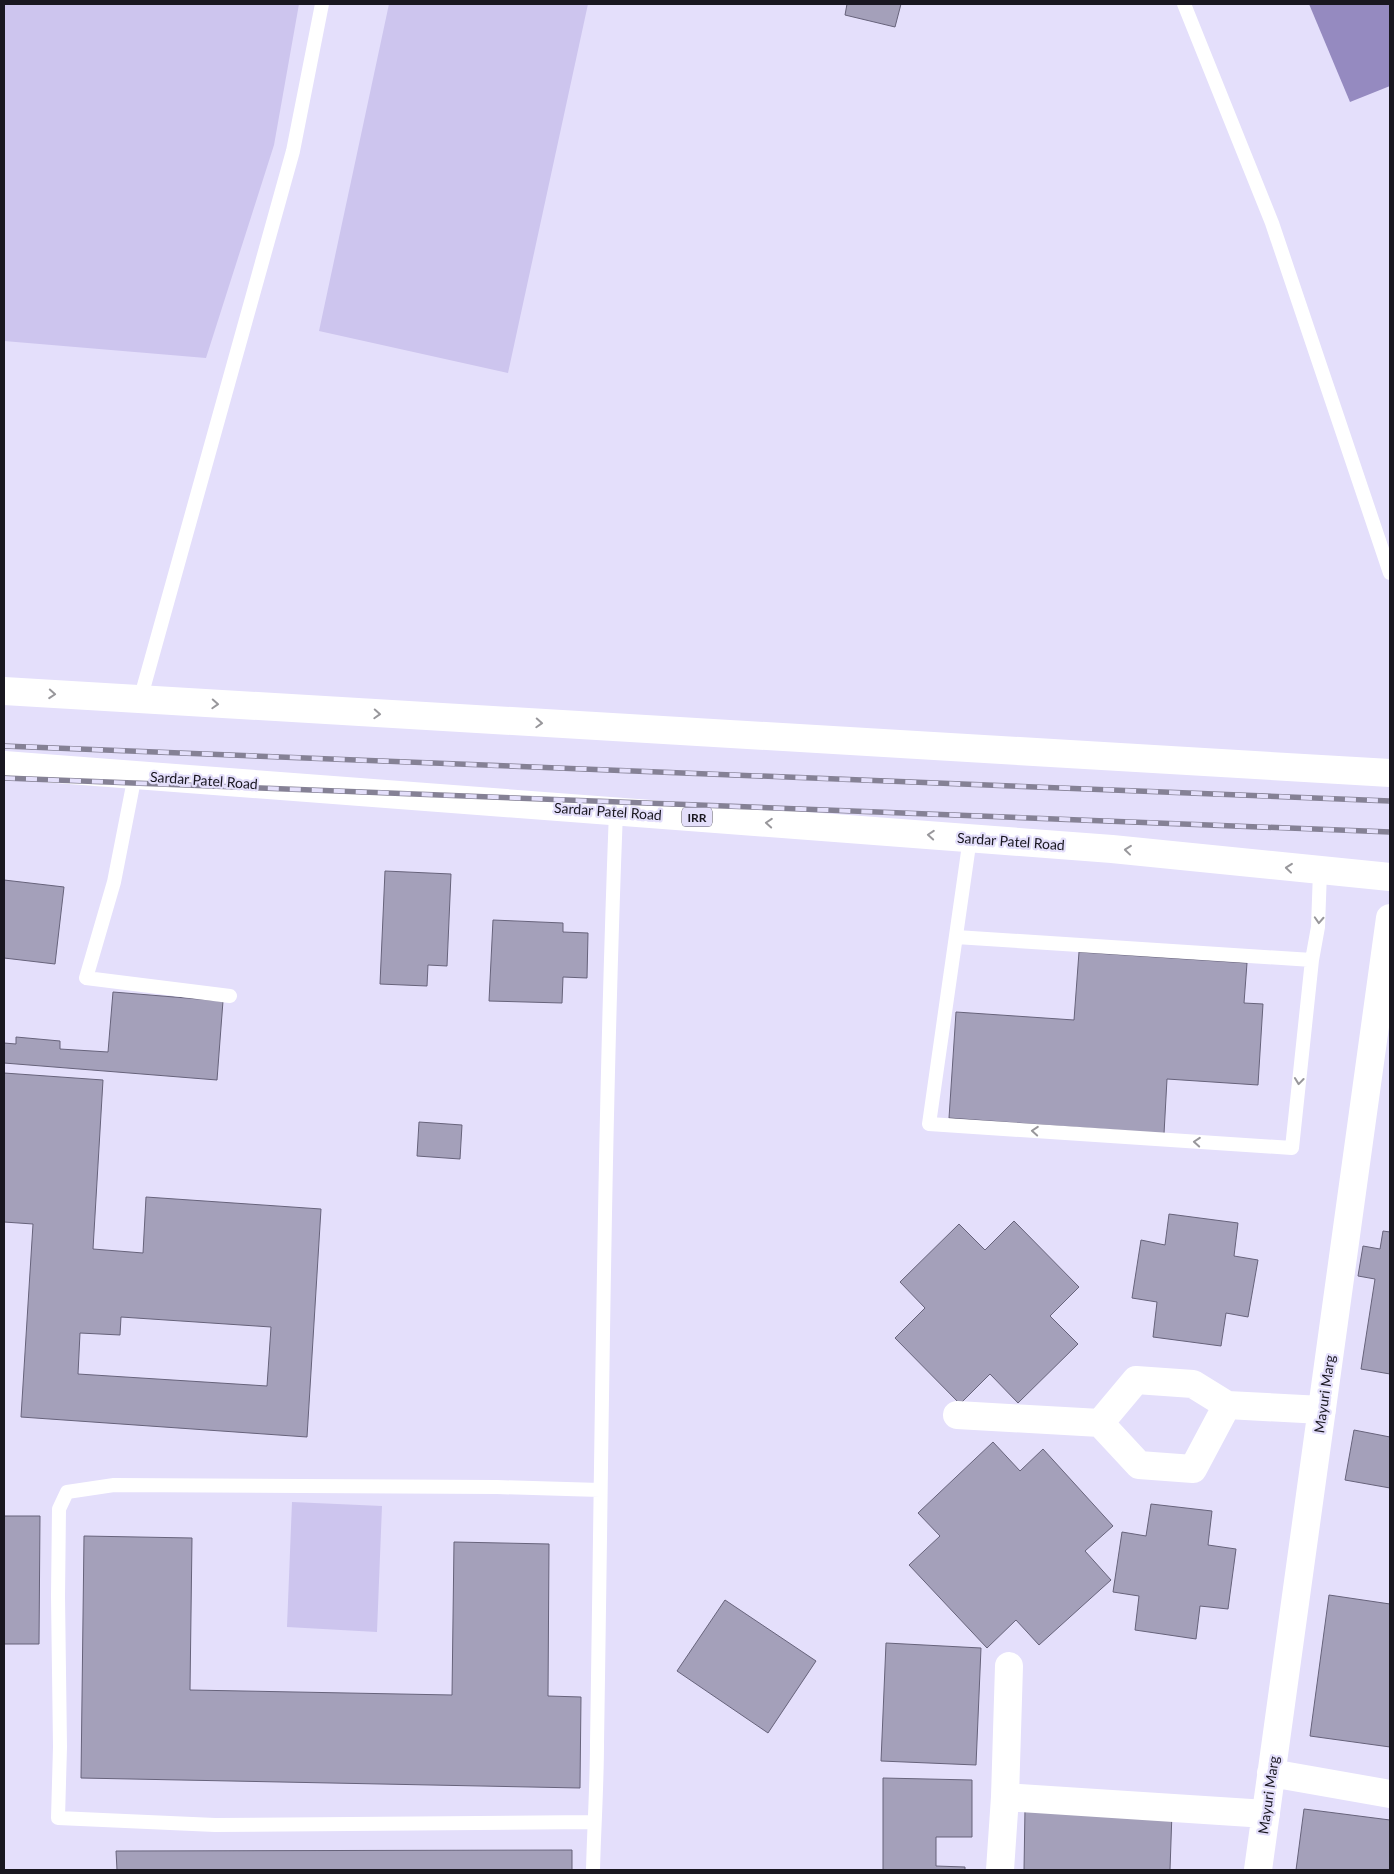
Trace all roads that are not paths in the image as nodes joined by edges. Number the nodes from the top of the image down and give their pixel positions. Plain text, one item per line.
1 (322, 4) edge
2 (1184, 4) edge
3 (1390, 573) edge
4 (4, 691) edge
5 (140, 700) junction
6 (4, 765) edge
7 (1390, 773) edge
8 (135, 775) junction
9 (616, 811) junction
10 (970, 838) junction
11 (1320, 871) junction
12 (1390, 877) edge
13 (1390, 918) edge
14 (956, 937) junction
15 (1312, 960) junction
16 (230, 996) dead end
17 (1227, 1405) junction
18 (1322, 1410) junction
19 (957, 1415) dead end
20 (1100, 1423) junction
21 (600, 1490) junction
22 (1009, 1666) dead end
23 (1271, 1773) junction
24 (1390, 1794) edge
25 (1005, 1796) junction
26 (1266, 1814) junction
27 (594, 1822) junction
28 (593, 1870) edge
29 (1000, 1870) edge
30 (1258, 1870) edge

1 - 5 lane
2 - 3 lane
4 -> 5 main road
5 -> 7 main road
6 - 8 main road, Sardar Patel Road / IRR
8 - 9 main road, Sardar Patel Road / IRR
8 - 16 lane
10 -> 9 main road, Sardar Patel Road / IRR
9 - 21 lane
11 -> 10 main road, Sardar Patel Road / IRR
10 - 14 lane
11 - 12 main road, Sardar Patel Road / IRR
11 -> 15 lane
13 - 18 main road, Mayuri Marg
14 - 15 lane
15 -> 14 lane
17 - 18 main road
17 - 20 main road
17 - 20 main road
18 - 23 main road, Mayuri Marg
19 - 20 main road
21 - 27 lane
21 - 27 lane
22 - 25 main road
23 - 24 main road
23 - 26 main road, Mayuri Marg
25 - 26 main road
25 - 29 main road
26 - 30 main road, Mayuri Marg
27 - 28 lane

